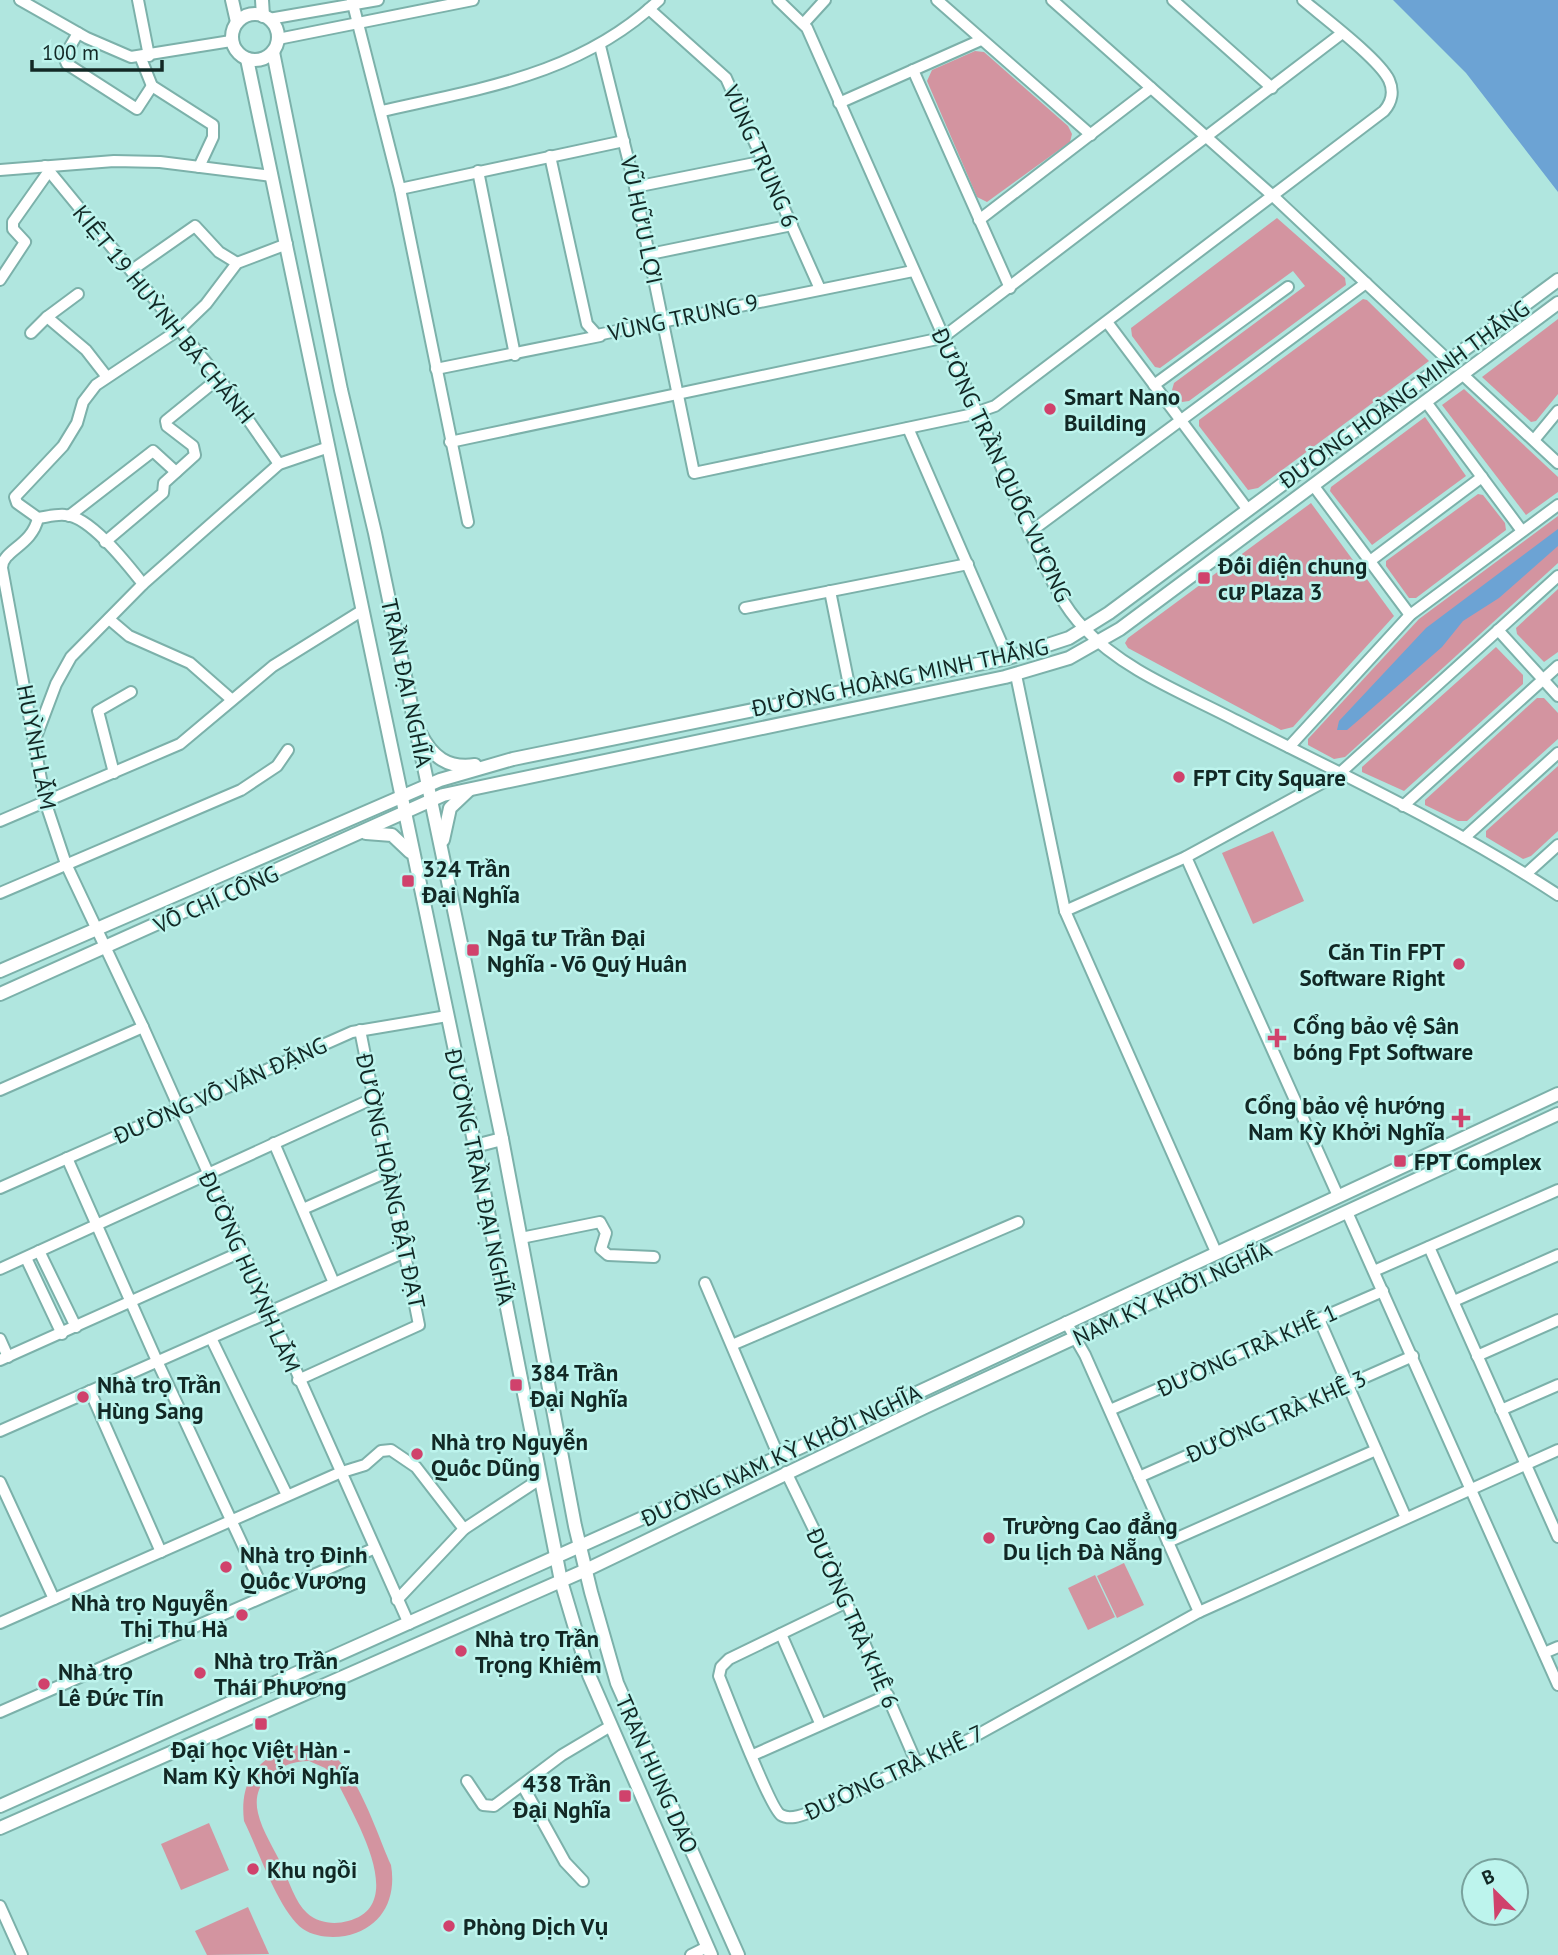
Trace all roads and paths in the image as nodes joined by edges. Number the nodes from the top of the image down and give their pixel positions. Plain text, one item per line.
1 (20, 0) edge
2 (138, 0) edge
3 (232, 0) edge
4 (262, 0) edge
5 (378, 0) edge
6 (473, 0) edge
7 (659, 0) edge
8 (778, 0) edge
9 (825, 0) edge
10 (937, 0) edge
11 (1052, 0) edge
12 (1173, 0) edge
13 (1303, 0) edge
14 (352, 3) edge
15 (649, 9) junction
16 (266, 17) junction
17 (237, 22) junction
18 (804, 23) junction
19 (357, 24) junction
20 (78, 33) junction
21 (1341, 34) junction
22 (278, 39) junction
23 (981, 40) junction
24 (231, 41) junction
25 (600, 46) junction
26 (273, 52) junction
27 (144, 56) junction
28 (247, 59) junction
29 (913, 70) junction
30 (152, 86) junction
31 (1152, 88) junction
32 (1272, 88) junction
33 (839, 103) junction
34 (382, 111) junction
35 (1091, 135) junction
36 (1207, 138) junction
37 (625, 141) junction
38 (550, 156) junction
39 (765, 161) junction
40 (199, 167) junction
41 (47, 169) junction
42 (0, 170) edge
43 (478, 171) junction
44 (272, 176) junction
45 (635, 187) junction
46 (400, 188) junction
47 (1273, 196) junction
48 (979, 220) junction
49 (793, 225) junction
50 (287, 244) junction
51 (650, 254) junction
52 (237, 264) junction
53 (132, 270) junction
54 (913, 271) junction
55 (0, 280) edge
56 (1558, 280) edge
57 (1366, 284) junction
58 (1288, 287) dead end
59 (1010, 288) junction
60 (820, 289) junction
61 (78, 294) dead end
62 (1558, 303) edge
63 (47, 317) junction
64 (664, 322) junction
65 (1107, 323) junction
66 (180, 330) junction
67 (31, 333) dead end
68 (600, 335) junction
69 (943, 338) junction
70 (515, 355) junction
71 (1449, 361) junction
72 (436, 369) junction
73 (1462, 374) junction
74 (107, 377) junction
75 (219, 378) junction
76 (1154, 386) junction
77 (341, 390) junction
78 (319, 394) junction
79 (680, 395) junction
80 (1426, 402) junction
81 (1558, 411) edge
82 (977, 413) junction
83 (1180, 420) junction
84 (908, 428) junction
85 (1535, 440) junction
86 (450, 442) junction
87 (329, 447) junction
88 (1558, 463) edge
89 (279, 464) junction
90 (176, 472) junction
91 (1482, 477) junction
92 (1313, 485) junction
93 (1558, 505) edge
94 (1248, 510) junction
95 (69, 516) junction
96 (38, 518) junction
97 (468, 522) dead end
98 (1259, 525) junction
99 (1522, 531) junction
100 (1030, 532) junction
101 (105, 542) junction
102 (1370, 561) junction
103 (968, 564) junction
104 (1558, 576) edge
105 (144, 584) junction
106 (830, 591) junction
107 (745, 608) dead end
108 (363, 610) junction
109 (1410, 615) junction
110 (109, 619) junction
111 (1085, 630) junction
112 (1498, 630) junction
113 (1100, 642) junction
114 (1008, 657) junction
115 (1558, 666) edge
116 (1016, 675) junction
117 (1543, 680) junction
118 (850, 690) junction
119 (131, 692) dead end
120 (1558, 696) edge
121 (231, 699) junction
122 (854, 708) junction
123 (413, 715) junction
124 (35, 738) junction
125 (1289, 747) junction
126 (288, 750) dead end
127 (1558, 753) edge
128 (513, 759) junction
129 (114, 773) junction
130 (1339, 773) junction
131 (396, 774) joint
132 (483, 784) junction
133 (428, 785) junction
134 (401, 796) junction
135 (431, 799) junction
136 (45, 801) junction
137 (1403, 806) junction
138 (404, 812) junction
139 (0, 821) edge
140 (356, 835) junction
141 (1464, 838) junction
142 (1558, 845) edge
143 (442, 851) junction
144 (1186, 857) junction
145 (415, 862) junction
146 (66, 864) junction
147 (1526, 874) junction
148 (0, 893) edge
149 (1558, 895) edge
150 (1065, 911) junction
151 (95, 923) junction
152 (106, 947) junction
153 (0, 971) edge
154 (0, 994) edge
155 (447, 1016) junction
156 (143, 1027) junction
157 (360, 1030) junction
158 (0, 1090) edge
159 (1558, 1094) edge
160 (374, 1098) junction
161 (179, 1109) junction
162 (1558, 1114) edge
163 (502, 1139) junction
164 (274, 1143) junction
165 (475, 1146) junction
166 (67, 1158) junction
167 (389, 1171) junction
168 (207, 1174) junction
169 (0, 1188) edge
170 (1558, 1190) edge
171 (1338, 1196) junction
172 (303, 1209) junction
173 (1347, 1212) junction
174 (1017, 1222) dead end
175 (96, 1224) junction
176 (521, 1238) junction
177 (1429, 1247) junction
178 (39, 1251) junction
179 (241, 1252) junction
180 (405, 1252) junction
181 (1216, 1252) junction
182 (1558, 1255) edge
183 (654, 1257) dead end
184 (26, 1258) junction
185 (0, 1269) edge
186 (1374, 1271) junction
187 (334, 1283) junction
188 (705, 1283) dead end
189 (1383, 1291) junction
190 (1454, 1301) junction
191 (131, 1302) junction
192 (267, 1313) junction
193 (536, 1316) joint
194 (1319, 1319) junction
195 (1558, 1320) edge
196 (1066, 1322) junction
197 (76, 1327) junction
198 (62, 1334) junction
199 (211, 1338) junction
200 (1075, 1338) junction
201 (0, 1339) edge
202 (732, 1345) junction
203 (1413, 1356) junction
204 (1478, 1356) junction
205 (4, 1359) edge
206 (157, 1362) junction
207 (298, 1380) junction
208 (1348, 1385) junction
209 (1558, 1385) edge
210 (90, 1391) junction
211 (1110, 1410) junction
212 (1502, 1410) junction
213 (0, 1431) edge
214 (1377, 1450) junction
215 (1558, 1450) edge
216 (779, 1457) junction
217 (1526, 1465) junction
218 (339, 1472) junction
219 (786, 1472) junction
220 (1139, 1477) junction
221 (540, 1479) junction
222 (0, 1482) edge
223 (1471, 1489) junction
224 (287, 1495) junction
225 (1406, 1518) junction
226 (1554, 1518) edge
227 (231, 1520) junction
228 (464, 1529) junction
229 (1558, 1537) edge
230 (1168, 1542) junction
231 (580, 1547) junction
232 (373, 1549) junction
233 (161, 1552) junction
234 (556, 1558) junction
235 (586, 1570) junction
236 (561, 1581) junction
237 (266, 1595) junction
238 (54, 1599) junction
239 (397, 1600) junction
240 (847, 1602) junction
241 (1199, 1612) junction
242 (0, 1623) edge
243 (409, 1624) junction
244 (781, 1634) junction
245 (1558, 1647) edge
246 (1544, 1653) junction
247 (1558, 1685) edge
248 (888, 1695) junction
249 (0, 1712) edge
250 (820, 1723) junction
251 (609, 1727) junction
252 (753, 1755) junction
253 (917, 1764) junction
254 (467, 1781) dead end
255 (523, 1786) junction
256 (0, 1806) edge
257 (0, 1828) edge
258 (695, 1860) junction
259 (674, 1870) junction
260 (583, 1881) dead end
261 (0, 1906) edge
262 (709, 1951) edge
263 (22, 1955) edge
264 (691, 1955) edge
265 (738, 1955) edge

1 - 20 street
2 - 27 street
3 - 17 main road
4 - 16 main road
5 - 14 street
6 - 19 street
7 - 15 street
8 - 18 street, ĐƯỜNG TRẦN QUỐC VƯỢNG
9 - 18 street
10 - 23 street
11 - 31 street
12 - 32 street
13 - 21 street
14 - 16 street
14 - 19 street
15 - 25 street
15 - 39 street, VÙNG TRUNG 6
16 - 17 main road
16 - 22 main road
17 - 24 main road
18 - 33 street, ĐƯỜNG TRẦN QUỐC VƯỢNG
19 - 22 street
19 - 34 street
20 - 27 street
20 - 30 street
21 - 32 street
21 - 47 street
22 - 26 main road
23 - 29 street
23 - 35 street
24 - 27 street
24 - 28 main road
25 - 34 street
25 - 37 street, VŨ HỮU LỢI
26 - 28 main road
26 - 77 main road, TRẦN ĐẠI NGHĨA
27 - 30 street
28 - 44 main road, TRẦN ĐẠI NGHĨA
29 - 33 street
29 - 48 street
30 - 40 street
31 - 35 street
31 - 36 street
32 - 36 street
33 - 54 street, ĐƯỜNG TRẦN QUỐC VƯỢNG
34 - 46 street
35 - 48 street
36 - 47 street
36 - 59 street
37 - 38 street
37 - 45 street, VŨ HỮU LỢI
38 - 43 street
38 - 68 street, VÙNG TRUNG 9
39 - 45 street
39 - 49 street, VÙNG TRUNG 6
40 - 41 street
40 - 44 street
41 - 42 street
41 - 53 street, KIỆT 19 HUỲNH BÁ CHÁNH
41 - 55 street
43 - 46 street
43 - 70 street
44 - 50 main road, TRẦN ĐẠI NGHĨA
45 - 51 street, VŨ HỮU LỢI
46 - 72 street
47 - 57 street
47 - 65 street
48 - 59 street
49 - 51 street
49 - 60 street, VÙNG TRUNG 6
50 - 52 street
50 - 78 main road, TRẦN ĐẠI NGHĨA
51 - 64 street, VŨ HỮU LỢI
52 - 53 street
52 - 66 street
53 - 66 street, KIỆT 19 HUỲNH BÁ CHÁNH
54 - 60 street, VÙNG TRUNG 9
54 - 69 street, ĐƯỜNG TRẦN QUỐC VƯỢNG
56 - 71 main road, ĐƯỜNG HOÀNG MINH THẮNG
57 - 71 street
57 - 83 street
58 - 76 street
59 - 69 street
60 - 64 street, VÙNG TRUNG 9
61 - 63 street
62 - 73 main road, ĐƯỜNG HOÀNG MINH THẮNG
63 - 67 street
63 - 74 street
64 - 68 street, VÙNG TRUNG 9
64 - 79 street, VŨ HỮU LỢI
65 - 76 street
65 - 82 street
66 - 74 street
66 - 75 street, KIỆT 19 HUỲNH BÁ CHÁNH
68 - 70 street
69 - 79 street
69 - 82 street, ĐƯỜNG TRẦN QUỐC VƯỢNG
70 - 72 street
71 - 73 main road
71 - 94 main road, ĐƯỜNG HOÀNG MINH THẮNG
72 - 86 street
73 - 80 main road, ĐƯỜNG HOÀNG MINH THẮNG
73 - 85 street
74 - 96 street
75 - 89 street, KIỆT 19 HUỲNH BÁ CHÁNH
75 - 90 street
76 - 83 street
77 - 78 main road
77 - 123 main road, TRẦN ĐẠI NGHĨA
78 - 87 main road, TRẦN ĐẠI NGHĨA
79 - 84 street, VŨ HỮU LỢI
79 - 86 street
80 - 91 street
80 - 92 main road, ĐƯỜNG HOÀNG MINH THẮNG
81 - 85 street
82 - 84 street
82 - 100 street, ĐƯỜNG TRẦN QUỐC VƯỢNG
83 - 94 street
83 - 100 street
84 - 103 street
85 - 88 street
86 - 97 street
87 - 89 street
87 - 108 main road, TRẦN ĐẠI NGHĨA
89 - 105 street
90 - 95 street
90 - 101 street
91 - 99 street
91 - 102 street
92 - 98 main road, ĐƯỜNG HOÀNG MINH THẮNG
92 - 102 street
93 - 99 street
94 - 98 main road
94 - 111 main road, ĐƯỜNG HOÀNG MINH THẮNG
95 - 96 street
95 - 101 street
96 - 124 street, HUỲNH LẮM
98 - 113 main road, ĐƯỜNG HOÀNG MINH THẮNG
99 - 109 street
100 - 111 street, ĐƯỜNG TRẦN QUỐC VƯỢNG
101 - 105 street
102 - 109 street
103 - 106 street
103 - 114 street
104 - 112 street
105 - 110 street
106 - 107 street
106 - 118 street
108 - 121 street
108 - 131 main road, TRẦN ĐẠI NGHĨA
109 - 125 street
110 - 121 street
110 - 124 street
111 - 113 street, ĐƯỜNG TRẦN QUỐC VƯỢNG
111 - 114 main road, ĐƯỜNG HOÀNG MINH THẮNG
112 - 117 street
112 - 130 street
113 - 116 main road, ĐƯỜNG HOÀNG MINH THẮNG
113 - 125 street, ĐƯỜNG TRẦN QUỐC VƯỢNG
114 - 118 main road, ĐƯỜNG HOÀNG MINH THẮNG
115 - 117 street
116 - 122 main road, ĐƯỜNG HOÀNG MINH THẮNG
116 - 150 street
117 - 120 street
117 - 137 street
118 - 122 main road
118 - 128 main road, ĐƯỜNG HOÀNG MINH THẮNG
119 - 129 street
121 - 129 street
122 - 132 main road, ĐƯỜNG HOÀNG MINH THẮNG
123 - 128 main road
123 - 133 main road, TRẦN ĐẠI NGHĨA
124 - 136 street, HUỲNH LẮM
125 - 130 street, ĐƯỜNG TRẦN QUỐC VƯỢNG
126 - 146 street
127 - 141 street
128 - 133 main road, ĐƯỜNG HOÀNG MINH THẮNG
129 - 136 street
130 - 137 street, ĐƯỜNG TRẦN QUỐC VƯỢNG
130 - 144 street
131 - 134 main road, ĐƯỜNG TRẦN ĐẠI NGHĨA
132 - 135 main road, ĐƯỜNG HOÀNG MINH THẮNG
132 - 143 main road
133 - 134 main road, VÕ CHÍ CÔNG
133 - 135 main road, TRẦN ĐẠI NGHĨA
134 - 138 main road, ĐƯỜNG TRẦN ĐẠI NGHĨA
134 - 151 main road, VÕ CHÍ CÔNG
135 - 138 main road, VÕ CHÍ CÔNG
135 - 143 main road, TRẦN ĐẠI NGHĨA
136 - 139 street
136 - 146 street, HUỲNH LẮM
137 - 141 street, ĐƯỜNG TRẦN QUỐC VƯỢNG
138 - 140 main road, VÕ CHÍ CÔNG
138 - 145 main road, ĐƯỜNG TRẦN ĐẠI NGHĨA
140 - 145 main road
140 - 152 main road, VÕ CHÍ CÔNG
141 - 147 street, ĐƯỜNG TRẦN QUỐC VƯỢNG
142 - 147 street
143 - 163 main road, TRẦN ĐẠI NGHĨA
144 - 150 street
144 - 171 street
145 - 155 main road, ĐƯỜNG TRẦN ĐẠI NGHĨA
146 - 148 street
146 - 151 street, HUỲNH LẮM
147 - 149 street, ĐƯỜNG TRẦN QUỐC VƯỢNG
150 - 181 street
151 - 152 street, ĐƯỜNG HUỲNH LẮM
151 - 153 main road, VÕ CHÍ CÔNG
152 - 154 main road, VÕ CHÍ CÔNG
152 - 156 street, ĐƯỜNG HUỲNH LẮM
155 - 157 street, ĐƯỜNG VÕ VĂN ĐẶNG
155 - 165 main road, ĐƯỜNG TRẦN ĐẠI NGHĨA
156 - 158 street
156 - 161 street, ĐƯỜNG HUỲNH LẮM
157 - 160 street, ĐƯỜNG HOÀNG BẬT ĐẠT
157 - 161 street, ĐƯỜNG VÕ VĂN ĐẶNG
159 - 171 main road, ĐƯỜNG NAM KỲ KHỞI NGHĨA
160 - 164 street
160 - 167 street, ĐƯỜNG HOÀNG BẬT ĐẠT
161 - 166 street, ĐƯỜNG VÕ VĂN ĐẶNG
161 - 168 street, ĐƯỜNG HUỲNH LẮM
162 - 173 main road, NAM KỲ KHỞI NGHĨA
163 - 165 main road
163 - 176 main road, TRẦN ĐẠI NGHĨA
164 - 168 street
164 - 172 street
165 - 221 main road, ĐƯỜNG TRẦN ĐẠI NGHĨA
166 - 169 street, ĐƯỜNG VÕ VĂN ĐẶNG
166 - 175 street
167 - 172 street
167 - 180 street, ĐƯỜNG HOÀNG BẬT ĐẠT
168 - 175 street
168 - 179 street, ĐƯỜNG HUỲNH LẮM
170 - 177 street
171 - 181 main road, ĐƯỜNG NAM KỲ KHỞI NGHĨA
172 - 187 street
173 - 186 street
173 - 200 main road, NAM KỲ KHỞI NGHĨA
174 - 202 street
175 - 178 street
175 - 191 street
176 - 183 street
176 - 193 main road, TRẦN ĐẠI NGHĨA
177 - 186 street
177 - 190 street
178 - 184 street
178 - 197 street
179 - 191 street
179 - 192 street, ĐƯỜNG HUỲNH LẮM
180 - 187 street
180 - 207 street, ĐƯỜNG HOÀNG BẬT ĐẠT
181 - 196 main road, ĐƯỜNG NAM KỲ KHỞI NGHĨA
182 - 190 street
184 - 185 street
184 - 198 street
186 - 189 street
187 - 192 street
188 - 202 street
189 - 194 street, ĐƯỜNG TRÀ KHÊ 1
189 - 203 street
190 - 204 street
191 - 197 street
191 - 206 street
192 - 199 street
192 - 207 street, ĐƯỜNG HUỲNH LẮM
193 - 231 main road, ĐƯỜNG TRẦN ĐẠI NGHĨA
194 - 208 street
194 - 211 street, ĐƯỜNG TRÀ KHÊ 1
195 - 204 street
196 - 200 street
196 - 216 main road, ĐƯỜNG NAM KỲ KHỞI NGHĨA
197 - 198 street
198 - 205 street
199 - 206 street
199 - 224 street
200 - 211 street
200 - 219 main road, NAM KỲ KHỞI NGHĨA
201 - 205 street
202 - 216 street
203 - 208 street, ĐƯỜNG TRÀ KHÊ 3
203 - 223 street
204 - 212 street
206 - 210 street
206 - 227 street
207 - 218 street, ĐƯỜNG HUỲNH LẮM
208 - 214 street
208 - 220 street, ĐƯỜNG TRÀ KHÊ 3
209 - 212 street
210 - 213 street
210 - 233 street
211 - 220 street
212 - 217 street
214 - 225 street
214 - 230 street
215 - 217 street, ĐƯỜNG TRÀ KHÊ 7
216 - 219 main road
216 - 231 main road, ĐƯỜNG NAM KỲ KHỞI NGHĨA
217 - 223 street, ĐƯỜNG TRÀ KHÊ 7
217 - 226 street
218 - 224 street
218 - 228 street
218 - 232 street, ĐƯỜNG HUỲNH LẮM
219 - 235 main road, ĐƯỜNG NAM KỲ KHỞI NGHĨA
219 - 240 street, ĐƯỜNG TRÀ KHÊ 6
220 - 230 street
221 - 228 street
221 - 234 main road, ĐƯỜNG TRẦN ĐẠI NGHĨA
222 - 238 street
223 - 225 street, ĐƯỜNG TRÀ KHÊ 7
223 - 246 street
224 - 227 street
225 - 241 street, ĐƯỜNG TRÀ KHÊ 7
226 - 229 street
227 - 233 street
227 - 237 street
228 - 239 street
230 - 241 street
231 - 234 main road, ĐƯỜNG NAM KỲ KHỞI NGHĨA
231 - 235 main road, TRAN HUNG DAO
232 - 237 street
232 - 239 street, ĐƯỜNG HUỲNH LẮM
233 - 238 street
234 - 236 main road, ĐƯỜNG TRẦN ĐẠI NGHĨA
234 - 243 main road, ĐƯỜNG NAM KỲ KHỞI NGHĨA
235 - 236 main road, ĐƯỜNG NAM KỲ KHỞI NGHĨA
235 - 258 main road, TRAN HUNG DAO
236 - 251 main road, TRAN HUNG DAO
236 - 257 main road, ĐƯỜNG NAM KỲ KHỞI NGHĨA
237 - 249 street
238 - 242 street
239 - 243 street, ĐƯỜNG HUỲNH LẮM
240 - 244 street, ĐƯỜNG TRÀ KHÊ 7
240 - 248 street, ĐƯỜNG TRÀ KHÊ 6
241 - 253 street, ĐƯỜNG TRÀ KHÊ 7
243 - 256 main road, ĐƯỜNG NAM KỲ KHỞI NGHĨA
244 - 250 street
244 - 252 street, ĐƯỜNG TRÀ KHÊ 7
245 - 246 street
246 - 247 street
248 - 250 street
248 - 253 street, ĐƯỜNG TRÀ KHÊ 6
250 - 252 street
251 - 255 street
251 - 259 main road, TRAN HUNG DAO
252 - 253 street, ĐƯỜNG TRÀ KHÊ 7
254 - 255 street
255 - 260 street
258 - 259 main road
258 - 265 main road, TRAN HUNG DAO
259 - 262 main road, TRAN HUNG DAO
261 - 263 street
262 - 264 street

